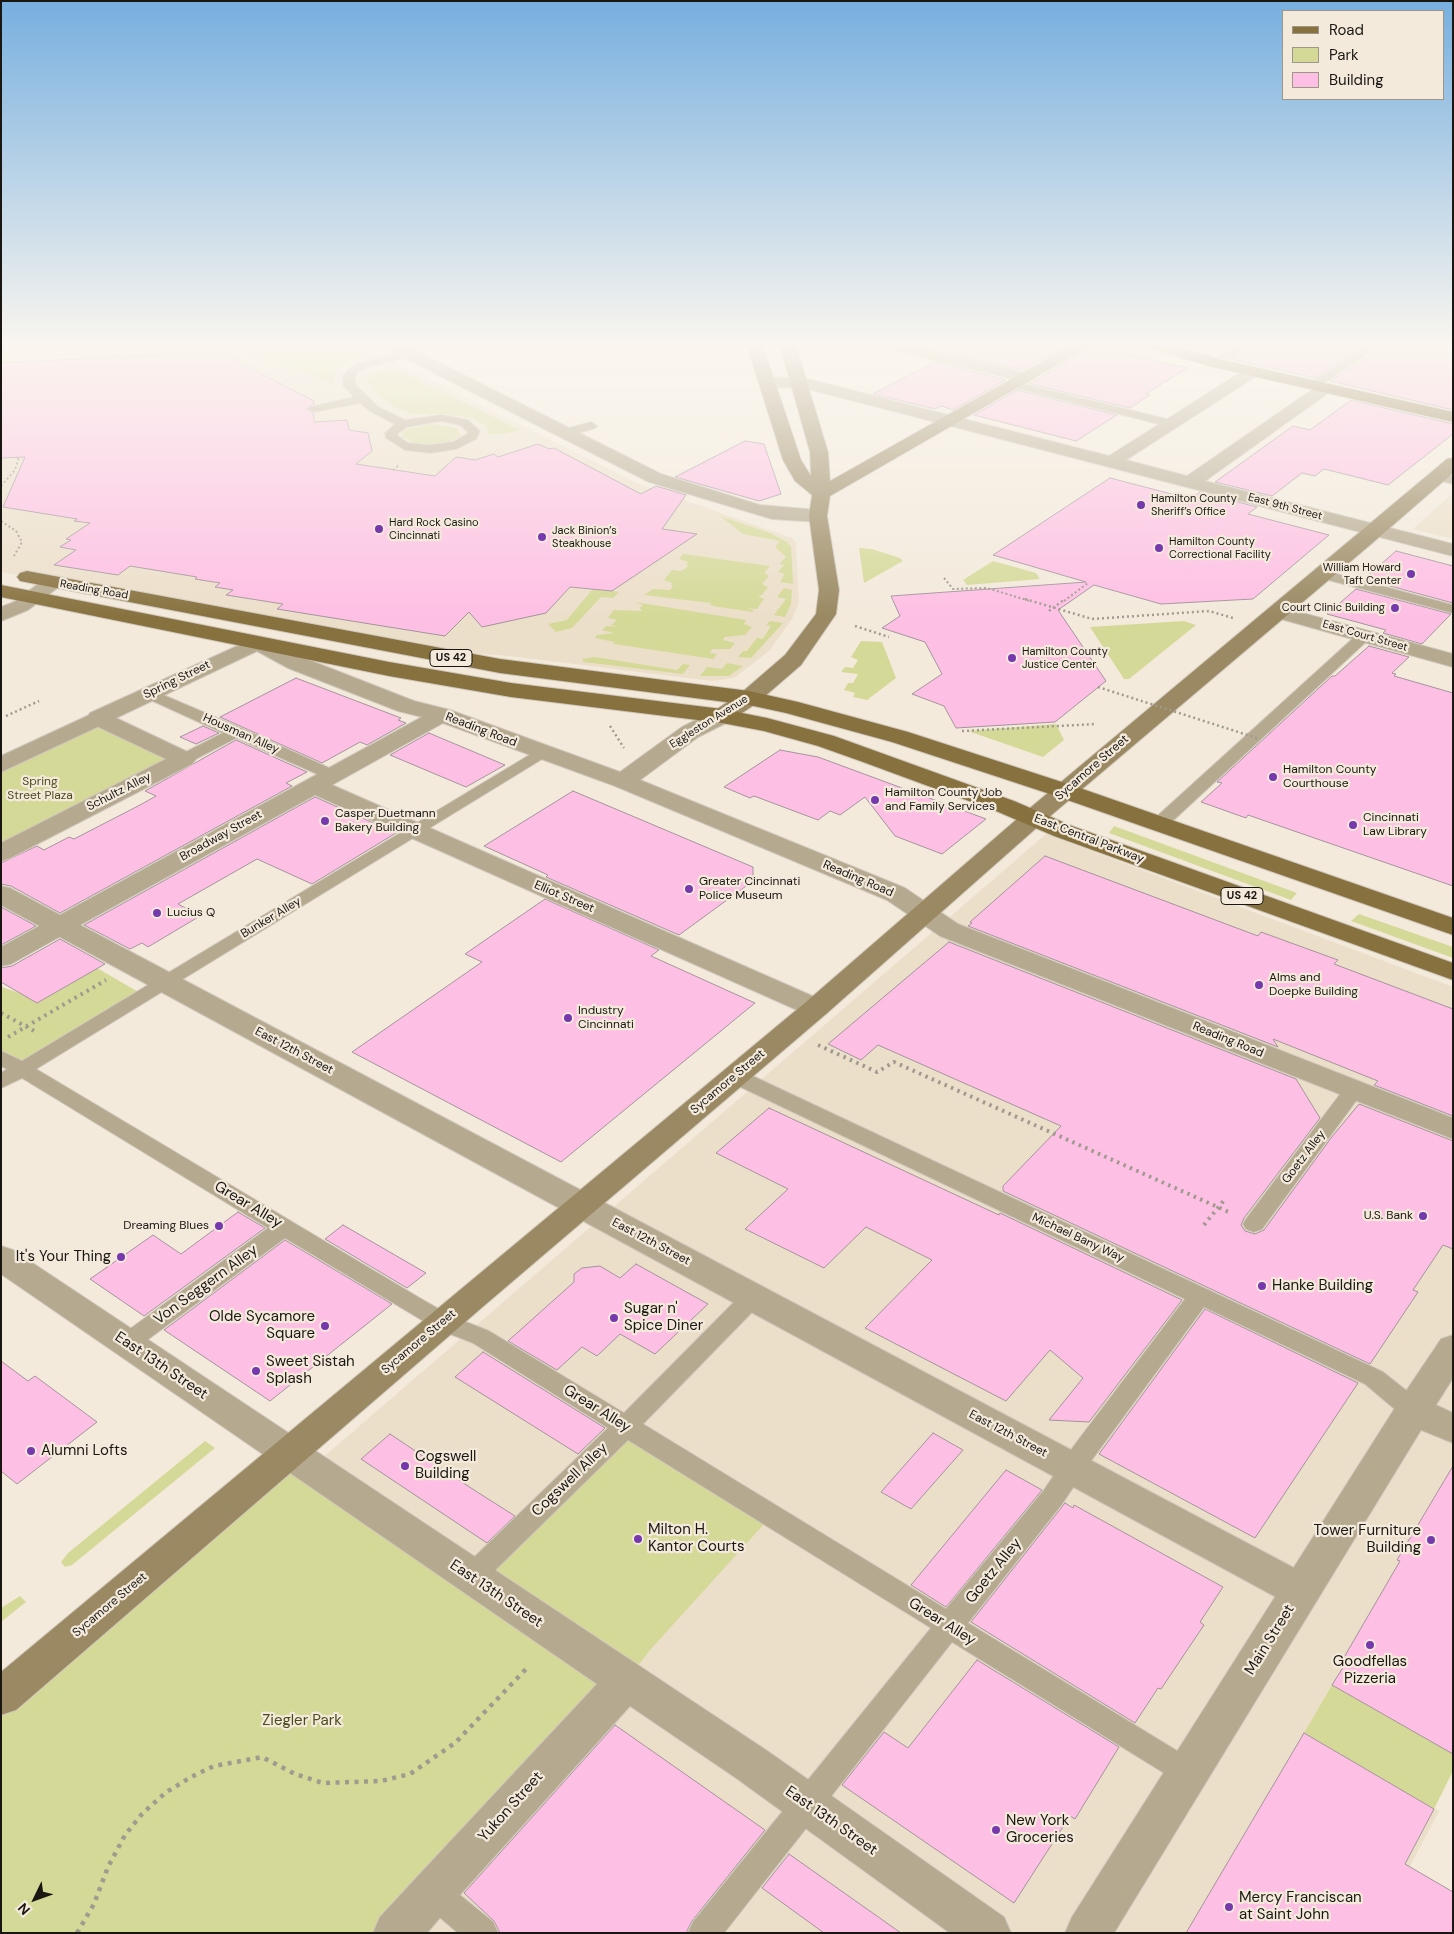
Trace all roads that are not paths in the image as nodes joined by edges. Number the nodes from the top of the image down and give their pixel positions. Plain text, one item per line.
1 (392, 436) edge
2 (470, 436) edge
3 (572, 436) edge
4 (784, 436) edge
5 (815, 436) edge
6 (923, 436) edge
7 (1015, 436) edge
8 (1150, 436) edge
9 (1253, 436) edge
10 (1112, 461) junction
11 (1453, 463) edge
12 (1445, 478) edge
13 (1191, 482) junction
14 (822, 493) junction
15 (818, 516) junction
16 (1376, 531) junction
17 (1453, 550) edge
18 (6, 565) edge
19 (1322, 574) junction
20 (53, 582) junction
21 (1, 591) edge
22 (31, 597) junction
23 (1453, 609) edge
24 (1277, 612) junction
25 (1, 614) edge
26 (1364, 636) junction
27 (257, 643) junction
28 (1453, 661) edge
29 (149, 694) junction
30 (750, 698) junction
31 (442, 715) junction
32 (722, 716) junction
33 (98, 718) junction
34 (237, 732) junction
35 (541, 753) junction
36 (184, 759) junction
37 (1, 765) edge
38 (322, 780) junction
39 (623, 781) junction
40 (1065, 791) junction
41 (1033, 818) junction
42 (1160, 824) junction
43 (414, 831) junction
44 (1, 853) edge
45 (1, 894) edge
46 (924, 913) junction
47 (61, 925) junction
48 (1453, 927) edge
49 (1, 958) edge
50 (1453, 972) edge
51 (166, 982) junction
52 (816, 1008) junction
53 (1, 1057) edge
54 (21, 1070) junction
55 (735, 1076) junction
56 (1, 1082) edge
57 (1354, 1090) junction
58 (1453, 1129) edge
59 (582, 1205) junction
60 (1254, 1224) road end
61 (285, 1227) junction
62 (1, 1258) edge
63 (1200, 1296) junction
64 (754, 1297) junction
65 (443, 1322) junction
66 (127, 1343) junction
67 (1453, 1348) edge
68 (1413, 1410) junction
69 (626, 1426) junction
70 (1453, 1429) edge
71 (289, 1452) junction
72 (1071, 1468) junction
73 (470, 1577) junction
74 (1301, 1591) junction
75 (949, 1627) junction
76 (626, 1681) junction
77 (1, 1697) edge
78 (1187, 1772) junction
79 (807, 1803) junction
80 (433, 1892) junction
81 (396, 1933) edge
82 (482, 1933) edge
83 (704, 1933) edge
84 (988, 1933) edge
85 (1088, 1933) edge

1 - 2 lane
3 - 15 street
4 - 14 main road
5 - 14 main road, Eggleston Avenue
6 - 14 main road
7 - 10 street, East 9th Street
8 - 10 street
9 - 13 street
10 - 13 street, East 9th Street
11 - 12 main road, Sycamore Street
12 - 16 main road, Sycamore Street
13 - 16 street, East 9th Street
14 - 15 main road, Eggleston Avenue
15 - 30 main road, Eggleston Avenue
16 - 17 street, East 9th Street
16 - 19 main road, Sycamore Street
18 - 20 main road, Reading Road / US 42
19 - 23 lane
19 - 24 main road, Sycamore Street
20 - 22 street
20 - 30 main road, Reading Road / US 42
21 - 22 main road, Reading Road / US 42
22 - 25 street
22 - 27 main road, Reading Road / US 42
24 - 26 street, East Court Street
24 - 40 main road, Sycamore Street
26 - 28 street, East Court Street
26 - 42 lane
27 - 29 street, Spring Street
27 - 31 street, Reading Road
27 - 32 main road, Reading Road / US 42
29 - 33 street, Spring Street
29 - 34 lane, Housman Alley
30 - 32 main road, Eggleston Avenue
30 - 40 main road, US 42
31 - 35 street, Reading Road
31 - 38 street, Broadway Street
32 - 39 street, Eggleston Avenue
32 - 41 main road, East Central Parkway / US 42
33 - 36 street
33 - 37 street, Spring Street
34 - 36 lane, Schultz Alley
34 - 38 lane, Housman Alley
35 - 39 street, Reading Road
35 - 43 lane, Bunker Alley
36 - 44 street, Schultz Alley
38 - 43 street, Elliot Street
38 - 47 street, Broadway Street
39 - 46 street, Reading Road
40 - 41 main road, Sycamore Street
40 - 42 main road, US 42
41 - 46 main road, Sycamore Street
41 - 50 main road, East Central Parkway / US 42
42 - 48 main road, US 42
43 - 51 lane, Bunker Alley
43 - 52 street, Elliot Street
45 - 47 street, East 12th Street
46 - 52 main road, Sycamore Street
46 - 57 street, Reading Road
47 - 49 street, Broadway Street
47 - 51 street, East 12th Street
51 - 54 lane, Bunker Alley
51 - 59 street, East 12th Street
52 - 55 main road, Sycamore Street
53 - 54 lane, Grear Alley
54 - 56 lane, Bunker Alley
54 - 61 lane, Grear Alley
55 - 59 main road, Sycamore Street
55 - 63 lane, Michael Bany Way
57 - 58 street, Reading Road
57 - 60 lane, Goetz Alley
59 - 64 street, East 12th Street
59 - 65 main road, Sycamore Street
61 - 65 lane, Grear Alley
61 - 66 lane, Von Seggern Alley
62 - 66 street, East 13th Street
63 - 68 lane, Michael Bany Way
63 - 72 lane, Goetz Alley
64 - 69 lane, Cogswell Alley
64 - 72 street, East 12th Street
65 - 69 lane, Grear Alley
65 - 71 main road, Sycamore Street
66 - 71 street, East 13th Street
67 - 68 street, Main Street
68 - 70 street
68 - 74 street, Main Street
69 - 73 lane, Cogswell Alley
69 - 75 lane, Grear Alley
71 - 73 street, East 13th Street
71 - 77 main road, Sycamore Street
72 - 74 street, East 12th Street
72 - 75 lane, Goetz Alley
73 - 76 street, East 13th Street
74 - 78 street, Main Street
75 - 78 lane, Grear Alley
75 - 79 lane, Goetz Alley
76 - 79 street, East 13th Street
76 - 80 street, Yukon Street
78 - 85 street, Main Street
79 - 83 lane, Goetz Alley
79 - 84 street, East 13th Street
80 - 81 street, Yukon Street
80 - 82 lane

